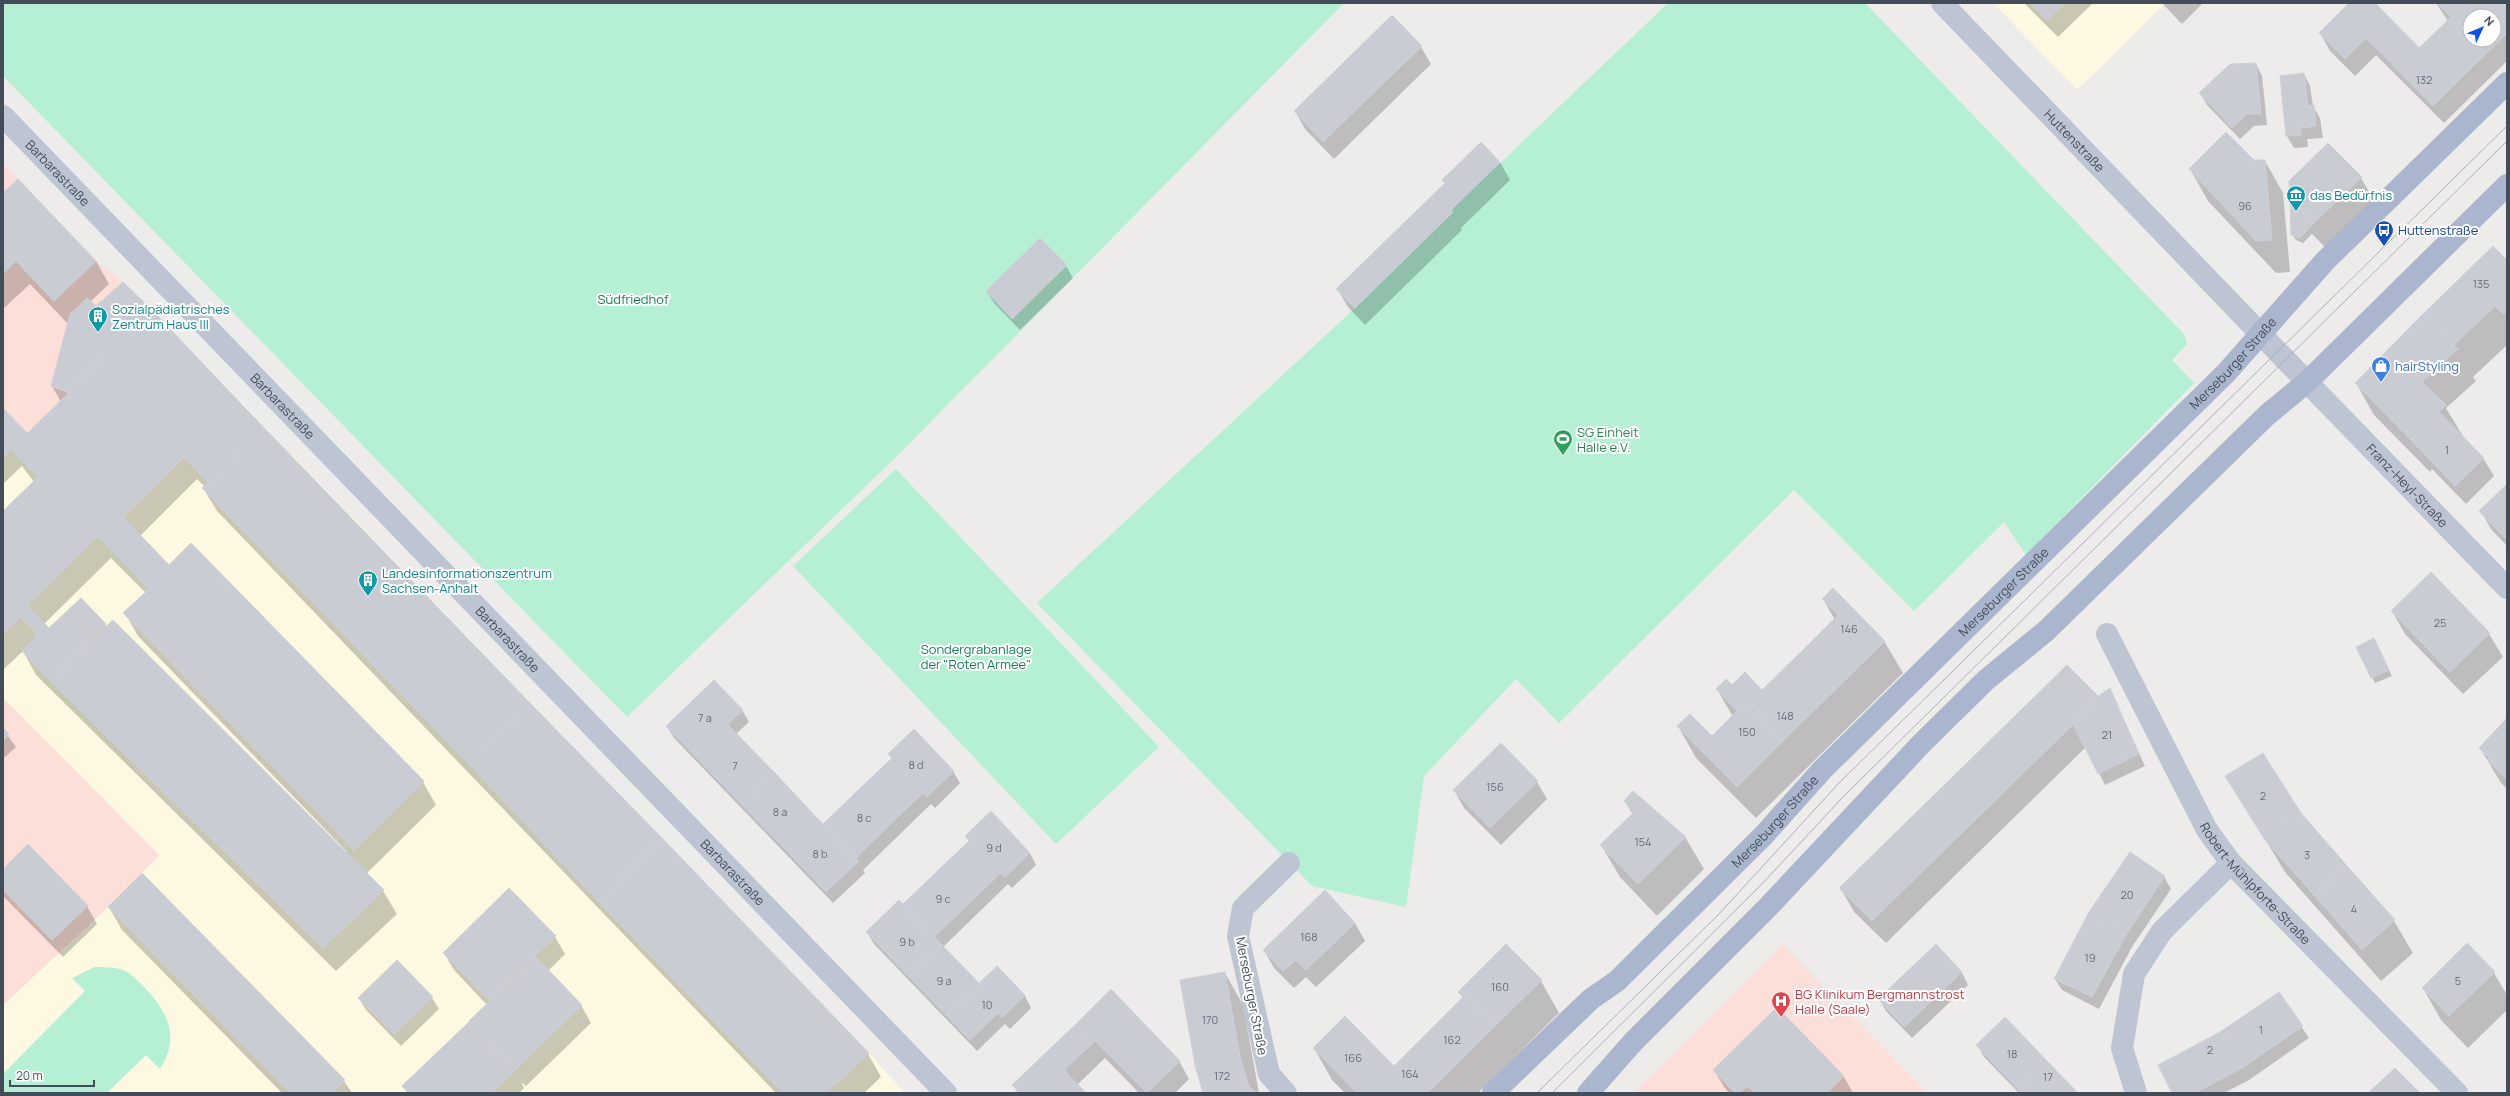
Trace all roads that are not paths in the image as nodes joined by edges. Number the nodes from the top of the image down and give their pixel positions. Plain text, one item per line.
1 (1942, 3) edge
2 (2507, 83) edge
3 (3, 116) edge
4 (2507, 185) edge
5 (2260, 334) junction
6 (2307, 382) junction
7 (2507, 588) edge
8 (2107, 634) dead end
9 (1289, 863) dead end
10 (2231, 863) junction
11 (946, 1093) edge
12 (1286, 1093) edge
13 (1493, 1093) edge
14 (1588, 1093) edge
15 (2136, 1093) edge
16 (2457, 1093) edge

1 - 5 street, Huttenstraße
2 - 5 main road, Merseburger Straße
3 - 11 street, Barbarastraße
4 - 6 main road
5 - 6 street, Huttenstraße
5 - 13 main road, Merseburger Straße
6 - 7 street, Franz-Heyl-Straße
6 - 14 main road
8 - 10 street, Robert-Mühlpforte-Straße
9 - 12 street, Merseburger Straße
10 - 15 street
10 - 16 street, Robert-Mühlpforte-Straße

